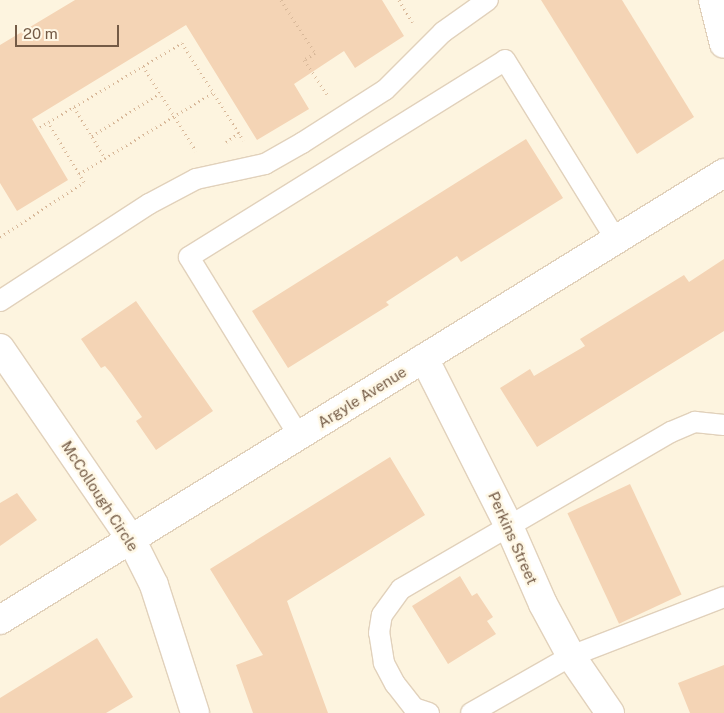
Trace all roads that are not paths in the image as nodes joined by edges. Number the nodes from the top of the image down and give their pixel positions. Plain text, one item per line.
1 (488, 0) edge
2 (713, 0) edge
3 (724, 44) edge
4 (724, 173) edge
5 (616, 240) junction
6 (0, 301) edge
7 (0, 348) edge
8 (424, 358) junction
9 (724, 425) edge
10 (299, 436) junction
11 (508, 524) junction
12 (131, 539) junction
13 (724, 597) edge
14 (0, 620) edge
15 (572, 656) junction
16 (195, 713) edge
17 (429, 713) edge
18 (471, 713) edge
19 (610, 713) edge

1 - 6 lane
2 - 3 street
4 - 5 street, Argyle Avenue
5 - 8 street, Argyle Avenue
5 - 10 lane
7 - 12 street, McCollough Circle
8 - 10 street, Argyle Avenue
8 - 11 street, Perkins Street
9 - 11 lane
10 - 12 street, Argyle Avenue
11 - 15 street, Perkins Street
11 - 17 lane
12 - 14 street, Argyle Avenue
12 - 16 street, McCollough Circle
13 - 15 lane
15 - 18 lane
15 - 19 street, Perkins Street

